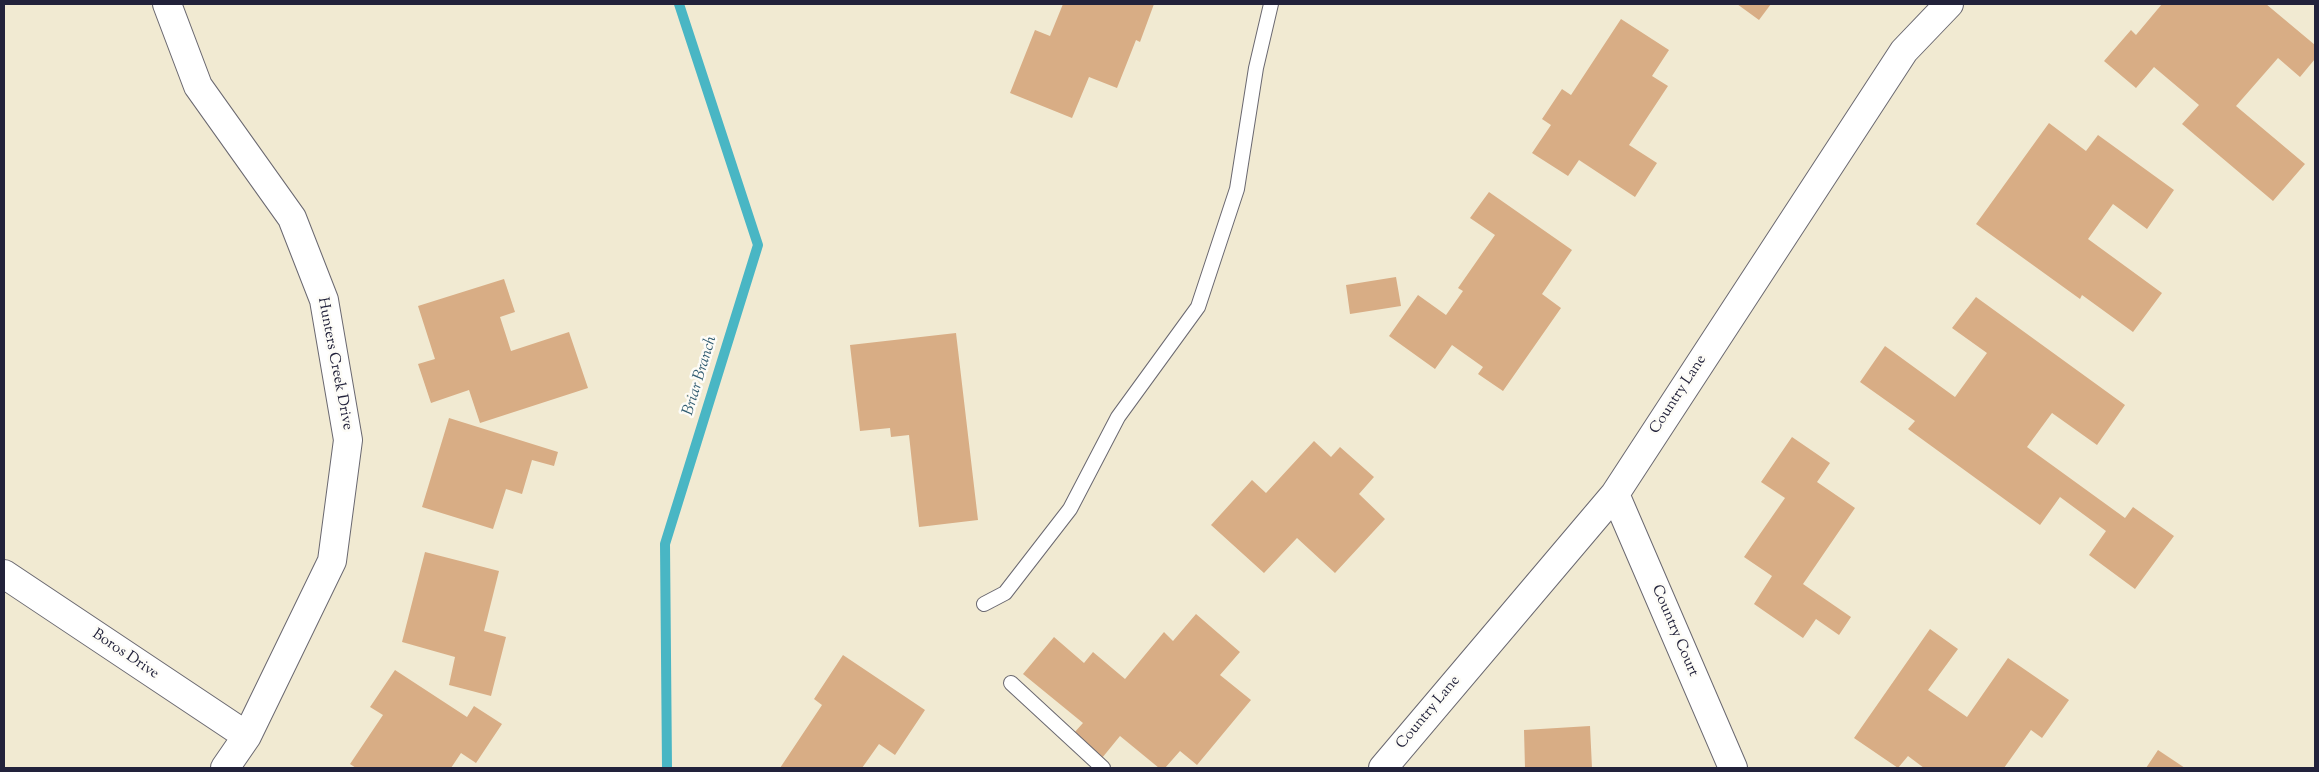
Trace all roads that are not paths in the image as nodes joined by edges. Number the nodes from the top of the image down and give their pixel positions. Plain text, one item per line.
1 (167, 4) edge
2 (1271, 4) edge
3 (1949, 4) edge
4 (1614, 494) junction
5 (4, 574) edge
6 (984, 604) dead end
7 (1011, 683) dead end
8 (247, 736) junction
9 (225, 768) edge
10 (1102, 768) edge
11 (1383, 768) edge
12 (1733, 768) edge

1 - 8 street, Hunters Creek Drive
2 - 6 lane
3 - 4 street, Country Lane
4 - 11 street, Country Lane
4 - 12 street, Country Court
5 - 8 street, Boros Drive
7 - 10 lane
8 - 9 street, Hunters Creek Drive

